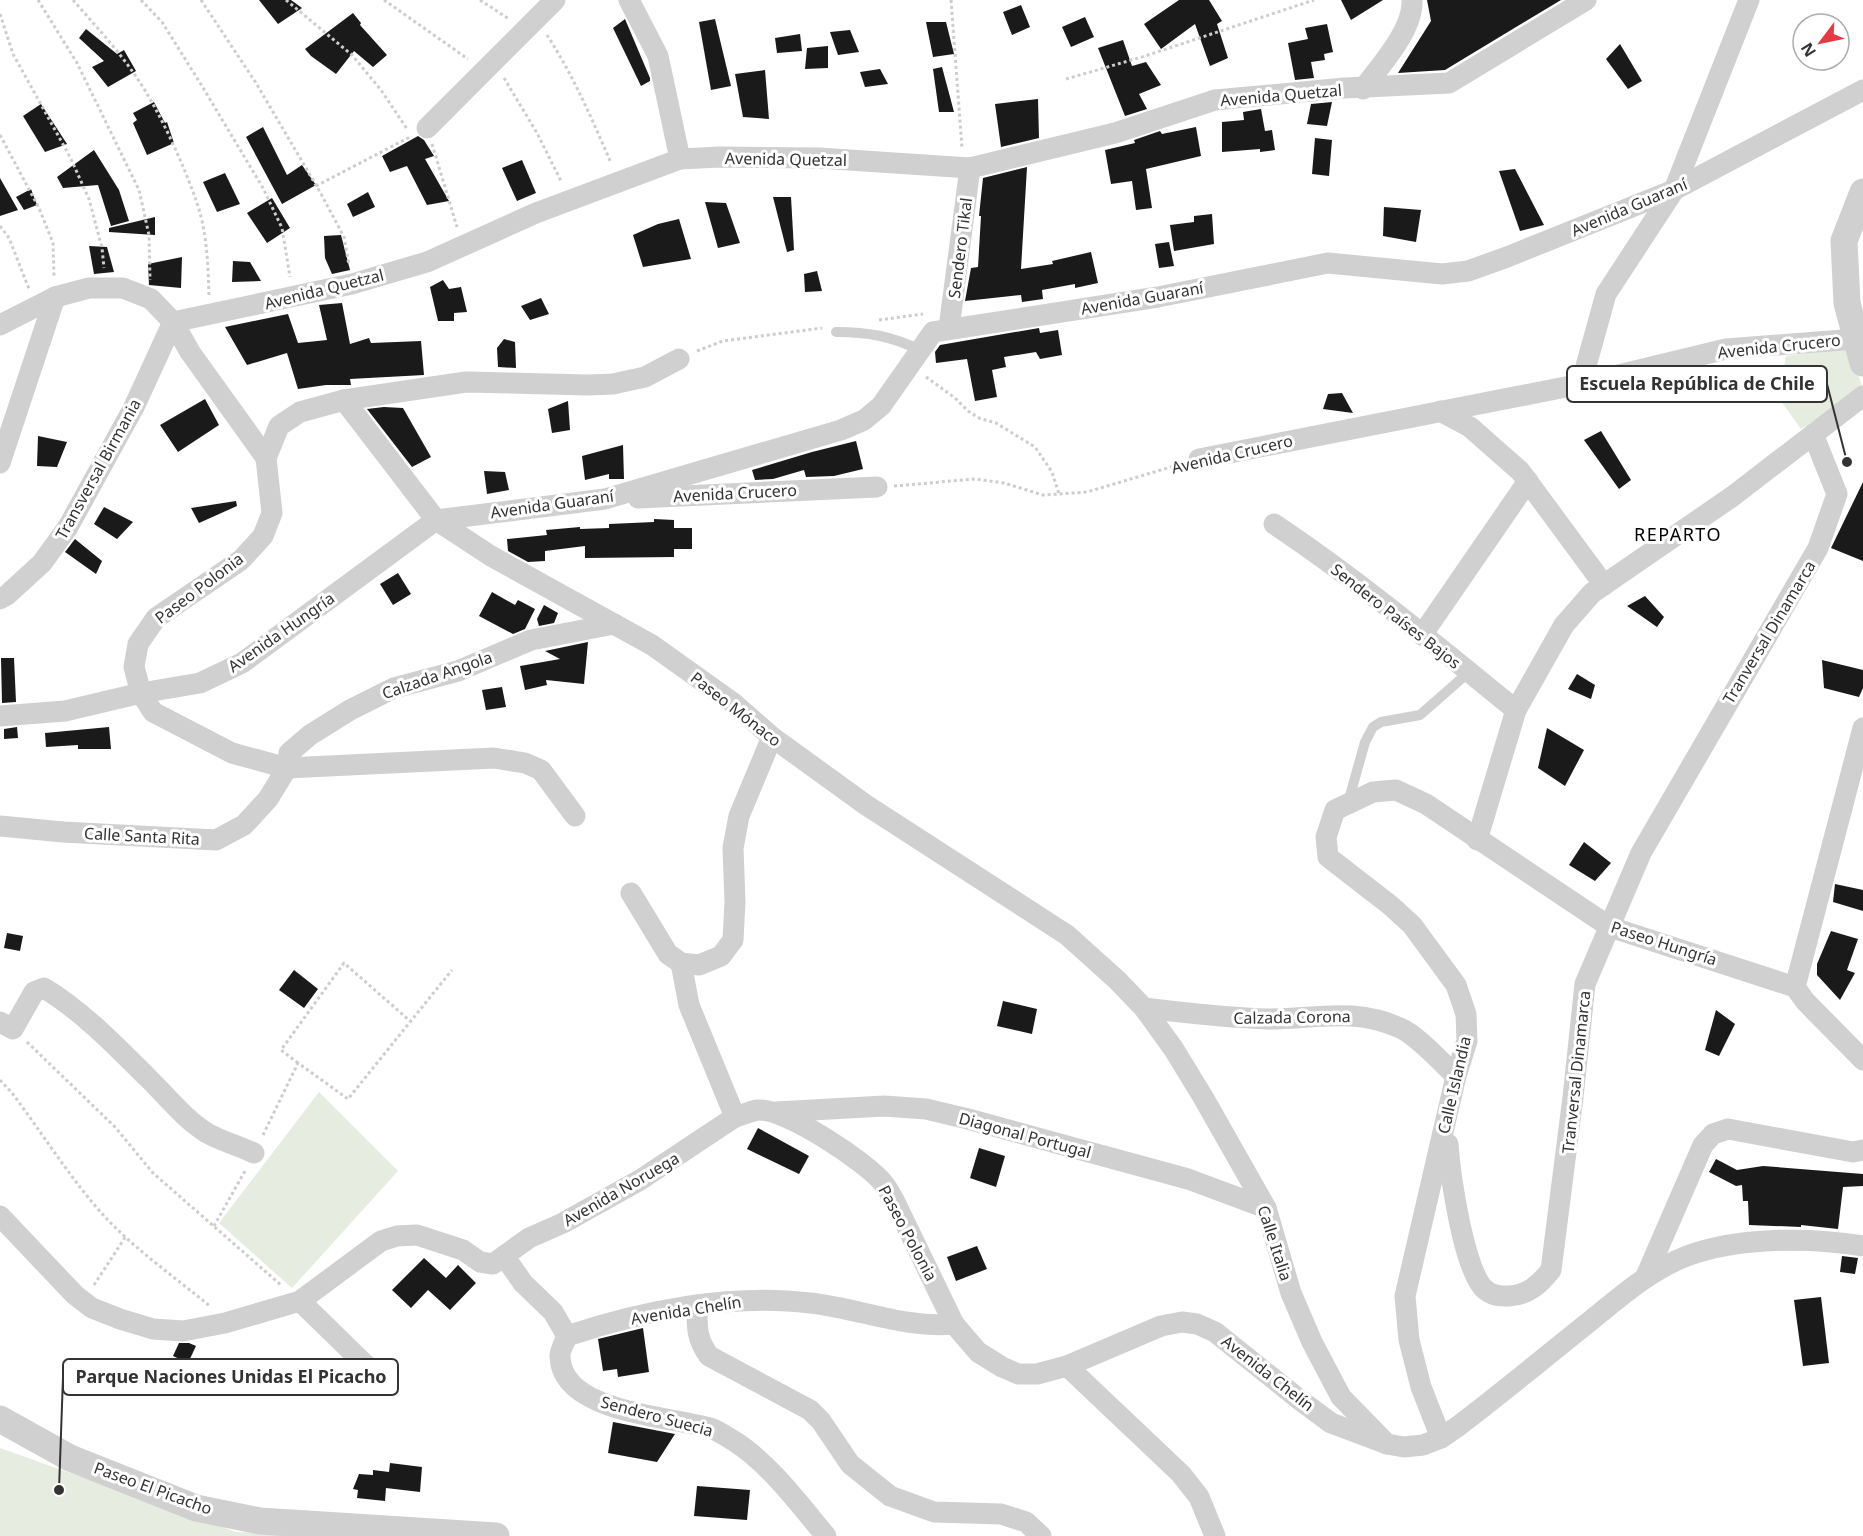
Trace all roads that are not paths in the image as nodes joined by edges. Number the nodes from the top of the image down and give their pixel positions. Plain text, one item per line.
1 (555, 0) edge
2 (629, 0) edge
3 (1412, 0) edge
4 (1586, 0) edge
5 (1749, 0) edge
6 (1363, 88) junction
7 (1863, 90) edge
8 (427, 128) road end
9 (680, 159) junction
10 (967, 168) junction
11 (1674, 190) junction
12 (1863, 192) edge
13 (1855, 225) edge
14 (55, 297) junction
15 (951, 319) junction
16 (173, 322) junction
17 (0, 326) edge
18 (831, 330) road end
19 (1861, 356) edge
20 (915, 357) junction
21 (679, 359) road end
22 (1581, 384) junction
23 (1863, 396) edge
24 (344, 400) junction
25 (1440, 411) junction
26 (1813, 434) junction
27 (266, 458) junction
28 (1199, 459) road end
29 (0, 463) edge
30 (1527, 481) junction
31 (877, 487) road end
32 (605, 499) junction
33 (436, 520) junction
34 (1274, 524) dead end
35 (1604, 585) junction
36 (0, 598) edge
37 (614, 624) junction
38 (1422, 635) junction
39 (1469, 672) junction
40 (141, 693) junction
41 (1516, 710) junction
42 (0, 716) edge
43 (1863, 728) edge
44 (772, 737) junction
45 (287, 768) junction
46 (1396, 790) joint
47 (1347, 804) junction
48 (575, 816) dead end
49 (0, 826) edge
50 (1477, 840) junction
51 (631, 893) dead end
52 (1610, 927) junction
53 (681, 963) junction
54 (1795, 987) junction
55 (1144, 1008) junction
56 (7, 1025) edge
57 (1863, 1060) edge
58 (1456, 1076) junction
59 (776, 1113) junction
60 (735, 1117) junction
61 (1446, 1120) junction
62 (1863, 1150) edge
63 (254, 1153) road end
64 (1266, 1208) junction
65 (0, 1216) edge
66 (1863, 1246) edge
67 (504, 1256) junction
68 (1646, 1276) junction
69 (300, 1301) junction
70 (697, 1305) junction
71 (954, 1324) junction
72 (567, 1336) junction
73 (1067, 1366) junction
74 (386, 1385) dead end
75 (0, 1419) edge
76 (1441, 1438) junction
77 (1387, 1444) junction
78 (496, 1536) edge
79 (826, 1536) edge
80 (1041, 1536) edge
81 (1215, 1536) edge

1 - 8 street
2 - 9 street
3 - 6 street
4 - 6 street, Avenida Quetzal
5 - 11 street
6 - 10 street, Avenida Quetzal
7 - 11 street, Avenida Guaraní
9 - 10 street, Avenida Quetzal
9 - 16 street, Avenida Quetzal
10 - 15 street, Sendero Tikal
11 - 15 street, Avenida Guaraní
11 - 22 street
12 - 13 street
13 - 19 street
14 - 16 street
14 - 17 street
14 - 29 street
15 - 20 street, Avenida Guaraní
16 - 27 street, Paseo Polonia
16 - 36 street, Transversal Birmania
18 - 20 lane
19 - 22 street, Avenida Crucero
20 - 32 street, Avenida Guaraní
21 - 24 street
22 - 25 street, Avenida Crucero
23 - 26 street
24 - 27 street
24 - 33 street, Paseo Mónaco
25 - 28 street, Avenida Crucero
25 - 30 street
26 - 35 street
26 - 52 street, Tranversal Dinamarca
27 - 40 street, Paseo Polonia
30 - 35 street
30 - 38 street
31 - 32 street, Avenida Crucero
32 - 33 street, Avenida Guaraní
33 - 37 street, Paseo Mónaco
33 - 40 street, Avenida Hungría
34 - 38 street, Sendero Países Bajos
35 - 41 street
37 - 44 street, Paseo Mónaco
37 - 45 street, Calzada Angola
38 - 39 street, Sendero Países Bajos
39 - 41 street, Sendero Países Bajos
39 - 47 lane
40 - 42 street, Avenida Hungría
40 - 45 street, Paseo Polonia
41 - 50 street
43 - 54 street
44 - 53 street
44 - 55 street, Paseo Mónaco
45 - 48 street, Paseo Polonia
45 - 49 street, Calle Santa Rita
46 - 47 street, Calle Islandia
46 - 50 street, Paseo Hungría
47 - 58 street, Calle Islandia
50 - 52 street, Paseo Hungría
51 - 53 street
52 - 54 street, Paseo Hungría
52 - 61 street, Tranversal Dinamarca
53 - 60 street
54 - 57 street
55 - 58 street, Calzada Corona
55 - 64 street, Calle Italia
56 - 63 street
58 - 61 street, Calle Islandia
59 - 60 street, Paseo Polonia
59 - 64 street, Diagonal Portugal
59 - 71 street, Paseo Polonia
60 - 67 street, Avenida Noruega
61 - 76 street, Calle Islandia
62 - 68 street
64 - 77 street, Calle Italia
65 - 69 street
66 - 68 street, Avenida Chelín
67 - 69 street
67 - 72 street
68 - 76 street, Avenida Chelín
69 - 74 street
70 - 71 street, Avenida Chelín
70 - 72 street, Avenida Chelín
70 - 80 street
71 - 73 street, Avenida Chelín
72 - 79 street, Sendero Suecia
73 - 77 street, Avenida Chelín
73 - 81 street
75 - 78 street, Paseo El Picacho
76 - 77 street, Avenida Chelín

